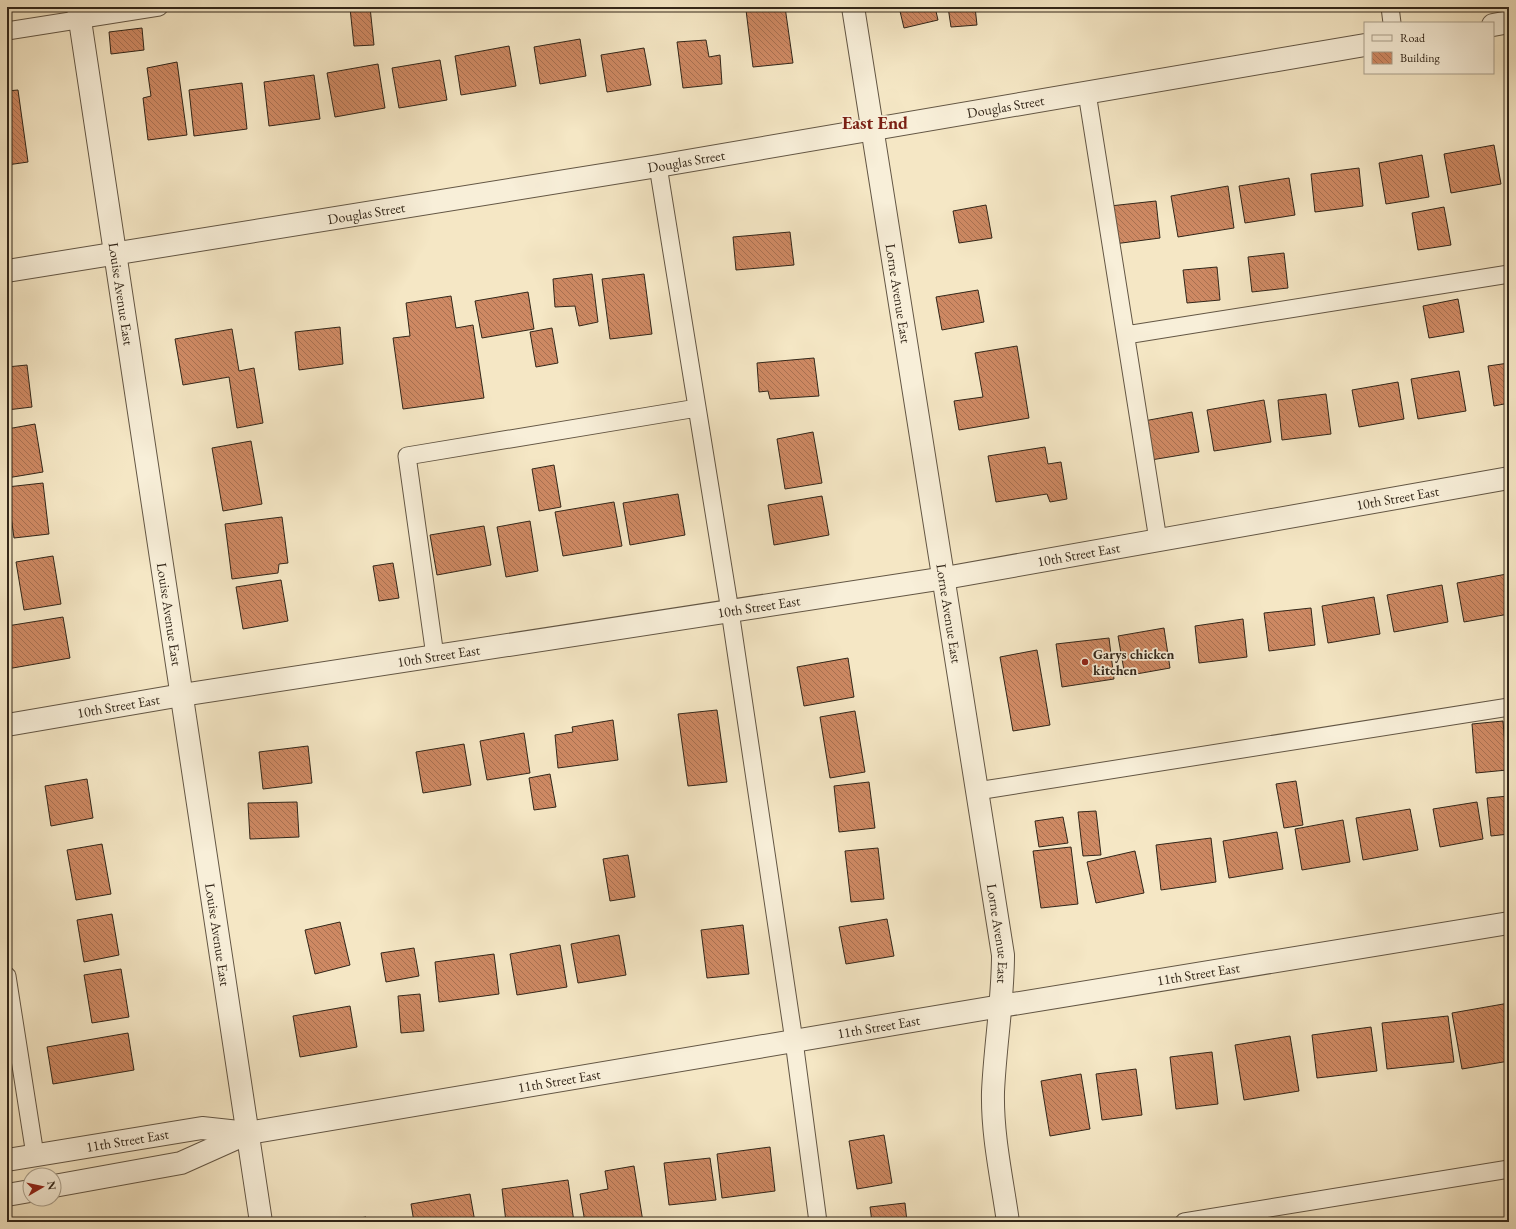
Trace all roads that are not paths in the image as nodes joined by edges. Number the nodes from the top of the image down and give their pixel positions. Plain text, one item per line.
1 (159, 7) edge
2 (853, 7) edge
3 (1390, 7) edge
4 (79, 14) edge
5 (1392, 22) edge
6 (1509, 22) edge
7 (1494, 25) edge
8 (7, 31) edge
9 (1364, 45) edge
10 (1087, 92) junction
11 (873, 129) junction
12 (658, 166) junction
13 (116, 253) junction
14 (7, 271) edge
15 (1509, 274) edge
16 (1126, 335) junction
17 (697, 408) junction
18 (1509, 478) edge
19 (1158, 540) junction
20 (945, 578) junction
21 (730, 611) junction
22 (435, 656) junction
23 (182, 695) junction
24 (1509, 707) edge
25 (7, 725) edge
26 (977, 791) junction
27 (1509, 923) edge
28 (7, 976) edge
29 (1001, 1006) junction
30 (794, 1041) junction
31 (248, 1133) junction
32 (35, 1155) junction
33 (7, 1160) edge
34 (1509, 1169) edge
35 (62, 1185) edge
36 (22, 1192) edge
37 (7, 1195) edge
38 (261, 1222) edge
39 (818, 1222) edge
40 (1008, 1222) edge
41 (1184, 1222) edge

1 - 4 lane
2 - 11 street, Lorne Avenue East
3 - 5 lane
4 - 8 lane
4 - 13 street, Louise Avenue East
6 - 7 street
9 - 10 street, Douglas Street
10 - 11 street, Douglas Street
10 - 16 lane
11 - 12 street, Douglas Street
11 - 20 street, Lorne Avenue East
12 - 13 street, Douglas Street
12 - 17 lane
13 - 14 street, Douglas Street
13 - 23 street, Louise Avenue East
15 - 16 lane
16 - 19 lane
17 - 21 lane
17 - 22 lane
18 - 19 street, 10th Street East
19 - 20 street, 10th Street East
20 - 21 street, 10th Street East
20 - 26 street, Lorne Avenue East
21 - 22 street, 10th Street East
21 - 30 lane
22 - 23 street, 10th Street East
23 - 25 street, 10th Street East
23 - 31 street, Louise Avenue East
24 - 26 lane
26 - 29 street, Lorne Avenue East
27 - 29 street, 11th Street East
28 - 32 lane
29 - 30 street, 11th Street East
29 - 40 street, Lorne Avenue East
30 - 31 street, 11th Street East
30 - 39 lane
31 - 32 street, 11th Street East
31 - 35 street, 11th Street East
31 - 38 street, Louise Avenue East
32 - 33 street, 11th Street East
34 - 41 lane
36 - 37 street

